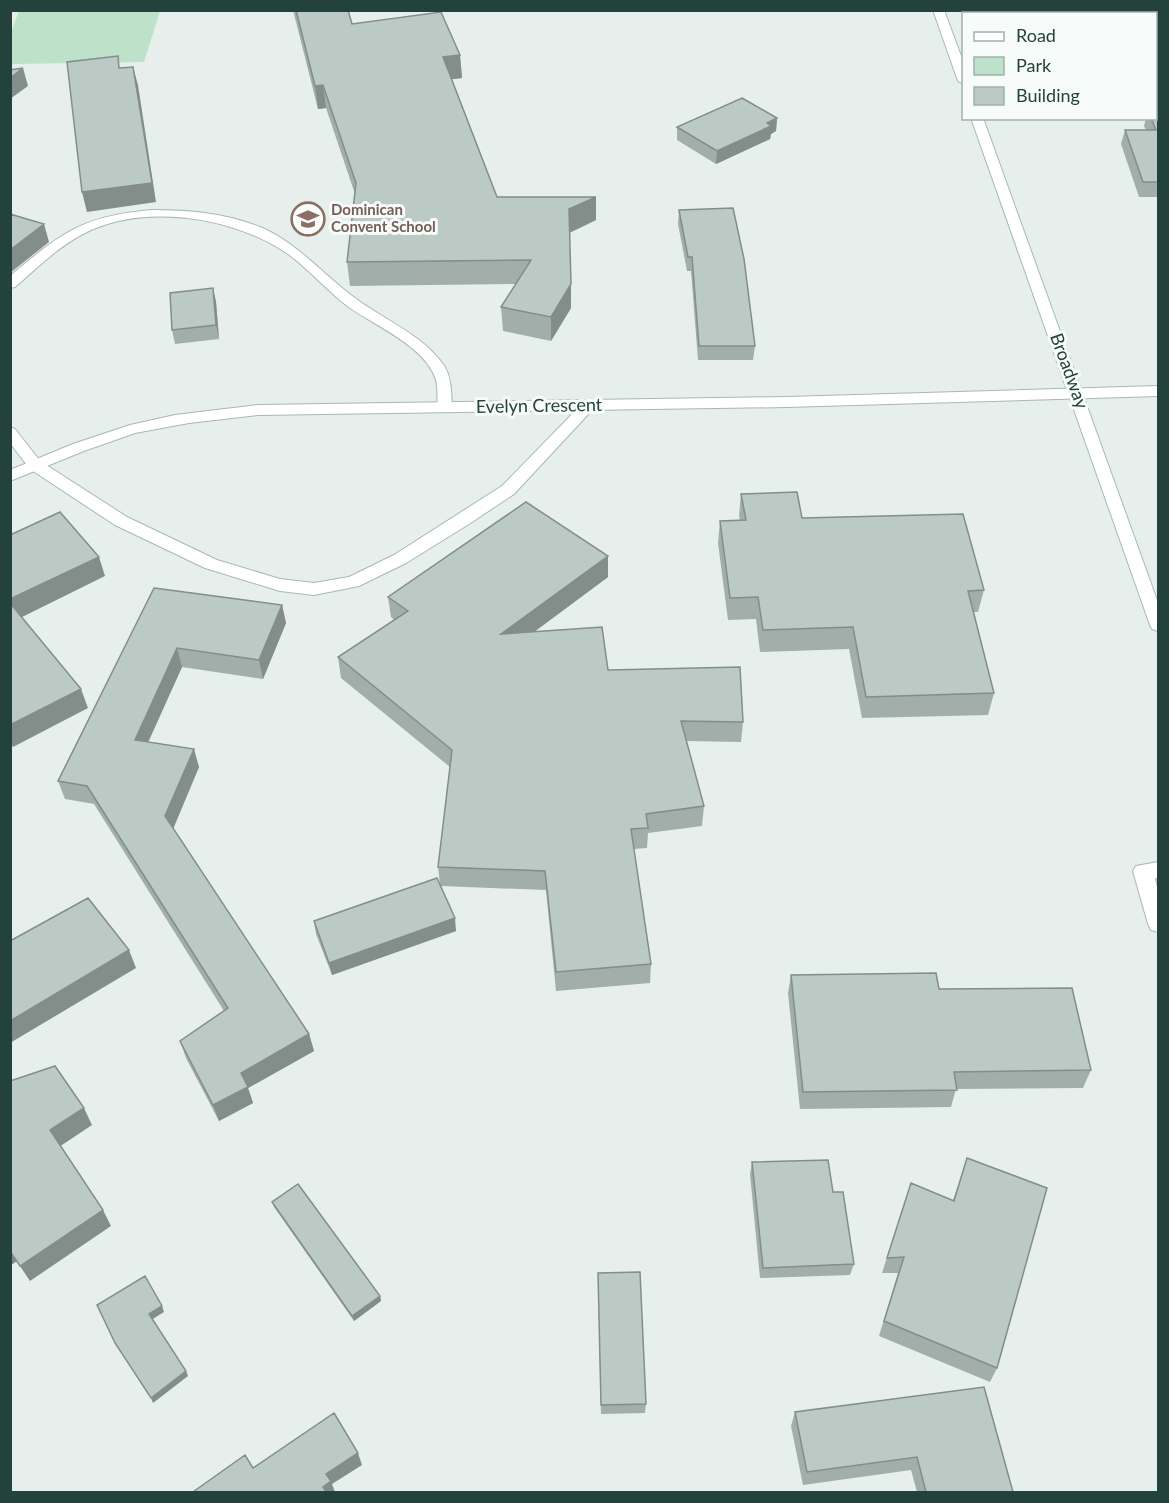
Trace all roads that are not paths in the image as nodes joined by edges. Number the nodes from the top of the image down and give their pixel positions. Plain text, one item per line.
1 (938, 10) edge
2 (962, 78) edge
3 (978, 120) edge
4 (10, 284) edge
5 (1158, 391) edge
6 (1077, 393) junction
7 (589, 405) junction
8 (445, 407) junction
9 (10, 432) edge
10 (35, 465) junction
11 (10, 476) edge
12 (1158, 625) edge
13 (1158, 870) edge
14 (1158, 924) edge

1 - 2 street
3 - 6 street, Broadway
4 - 8 street
5 - 6 street, Evelyn Crescent
6 - 7 street, Evelyn Crescent
6 - 12 street, Broadway
7 - 8 street, Evelyn Crescent
7 - 10 street
8 - 10 street, Evelyn Crescent
9 - 10 street
10 - 11 street, Evelyn Crescent
13 - 14 street

